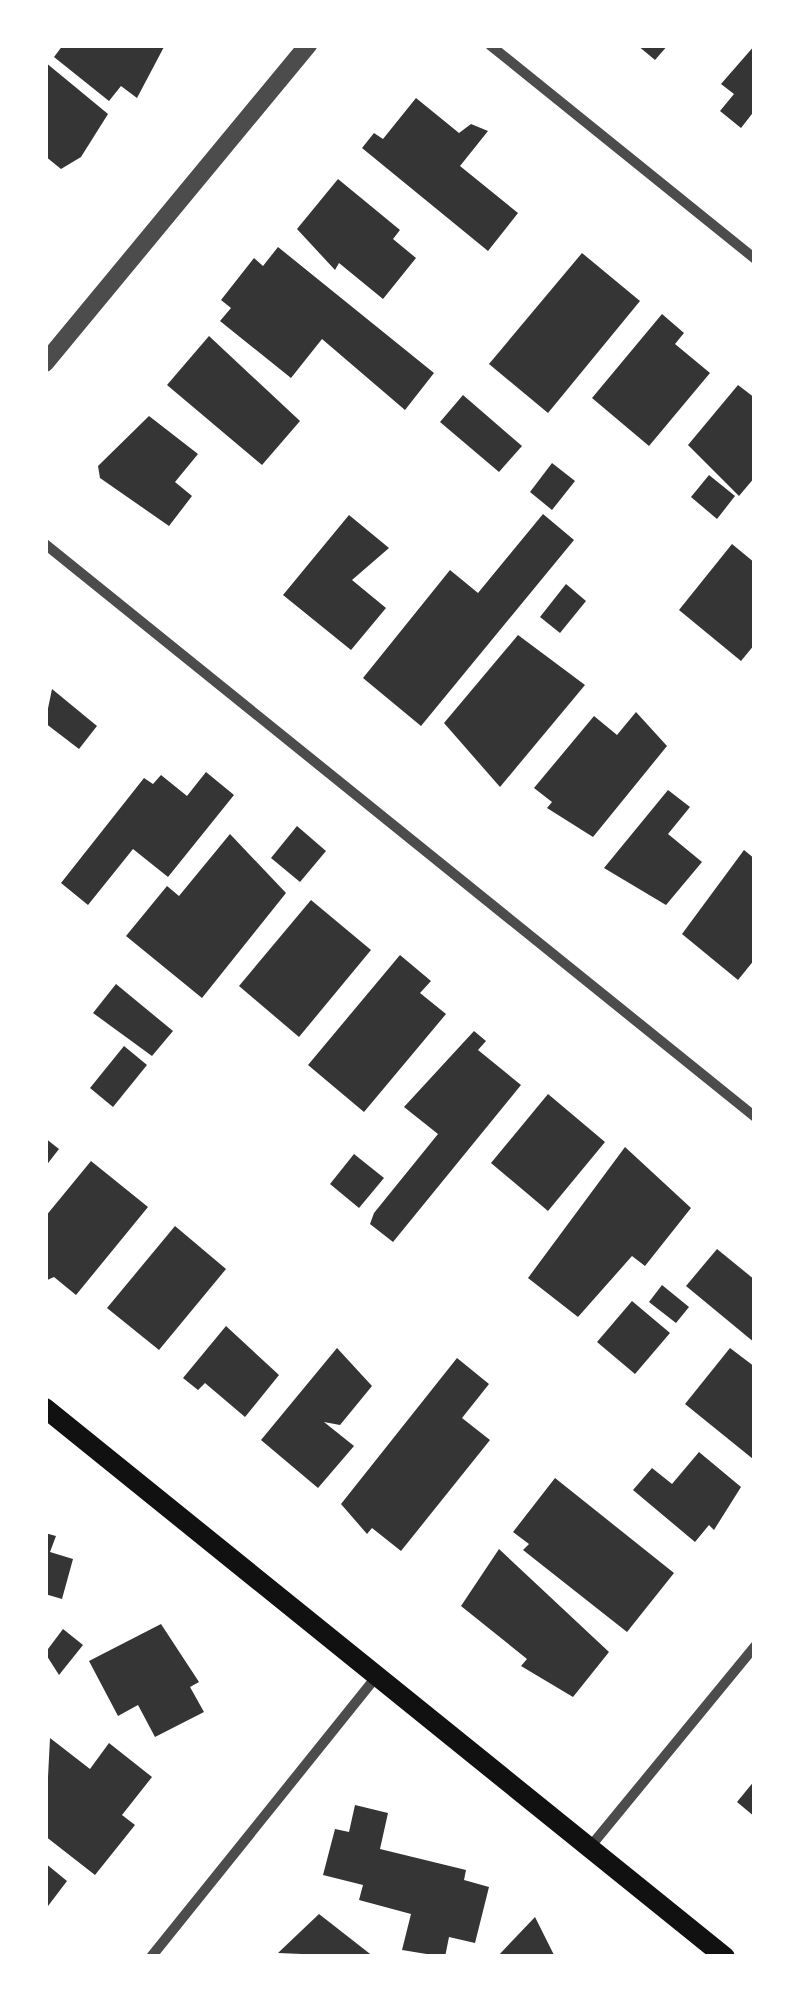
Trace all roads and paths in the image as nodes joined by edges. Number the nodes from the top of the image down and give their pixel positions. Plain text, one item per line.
1 (308, 45) edge
2 (490, 45) edge
3 (755, 259) edge
4 (45, 364) edge
5 (45, 544) edge
6 (755, 1117) edge
7 (45, 1408) edge
8 (755, 1646) edge
9 (377, 1676) junction
10 (589, 1848) junction
11 (152, 1957) edge
12 (724, 1957) edge

1 - 4 street
2 - 3 street
5 - 6 street
7 - 9 main road
8 - 10 street
9 - 10 main road
9 - 11 street
10 - 12 main road

